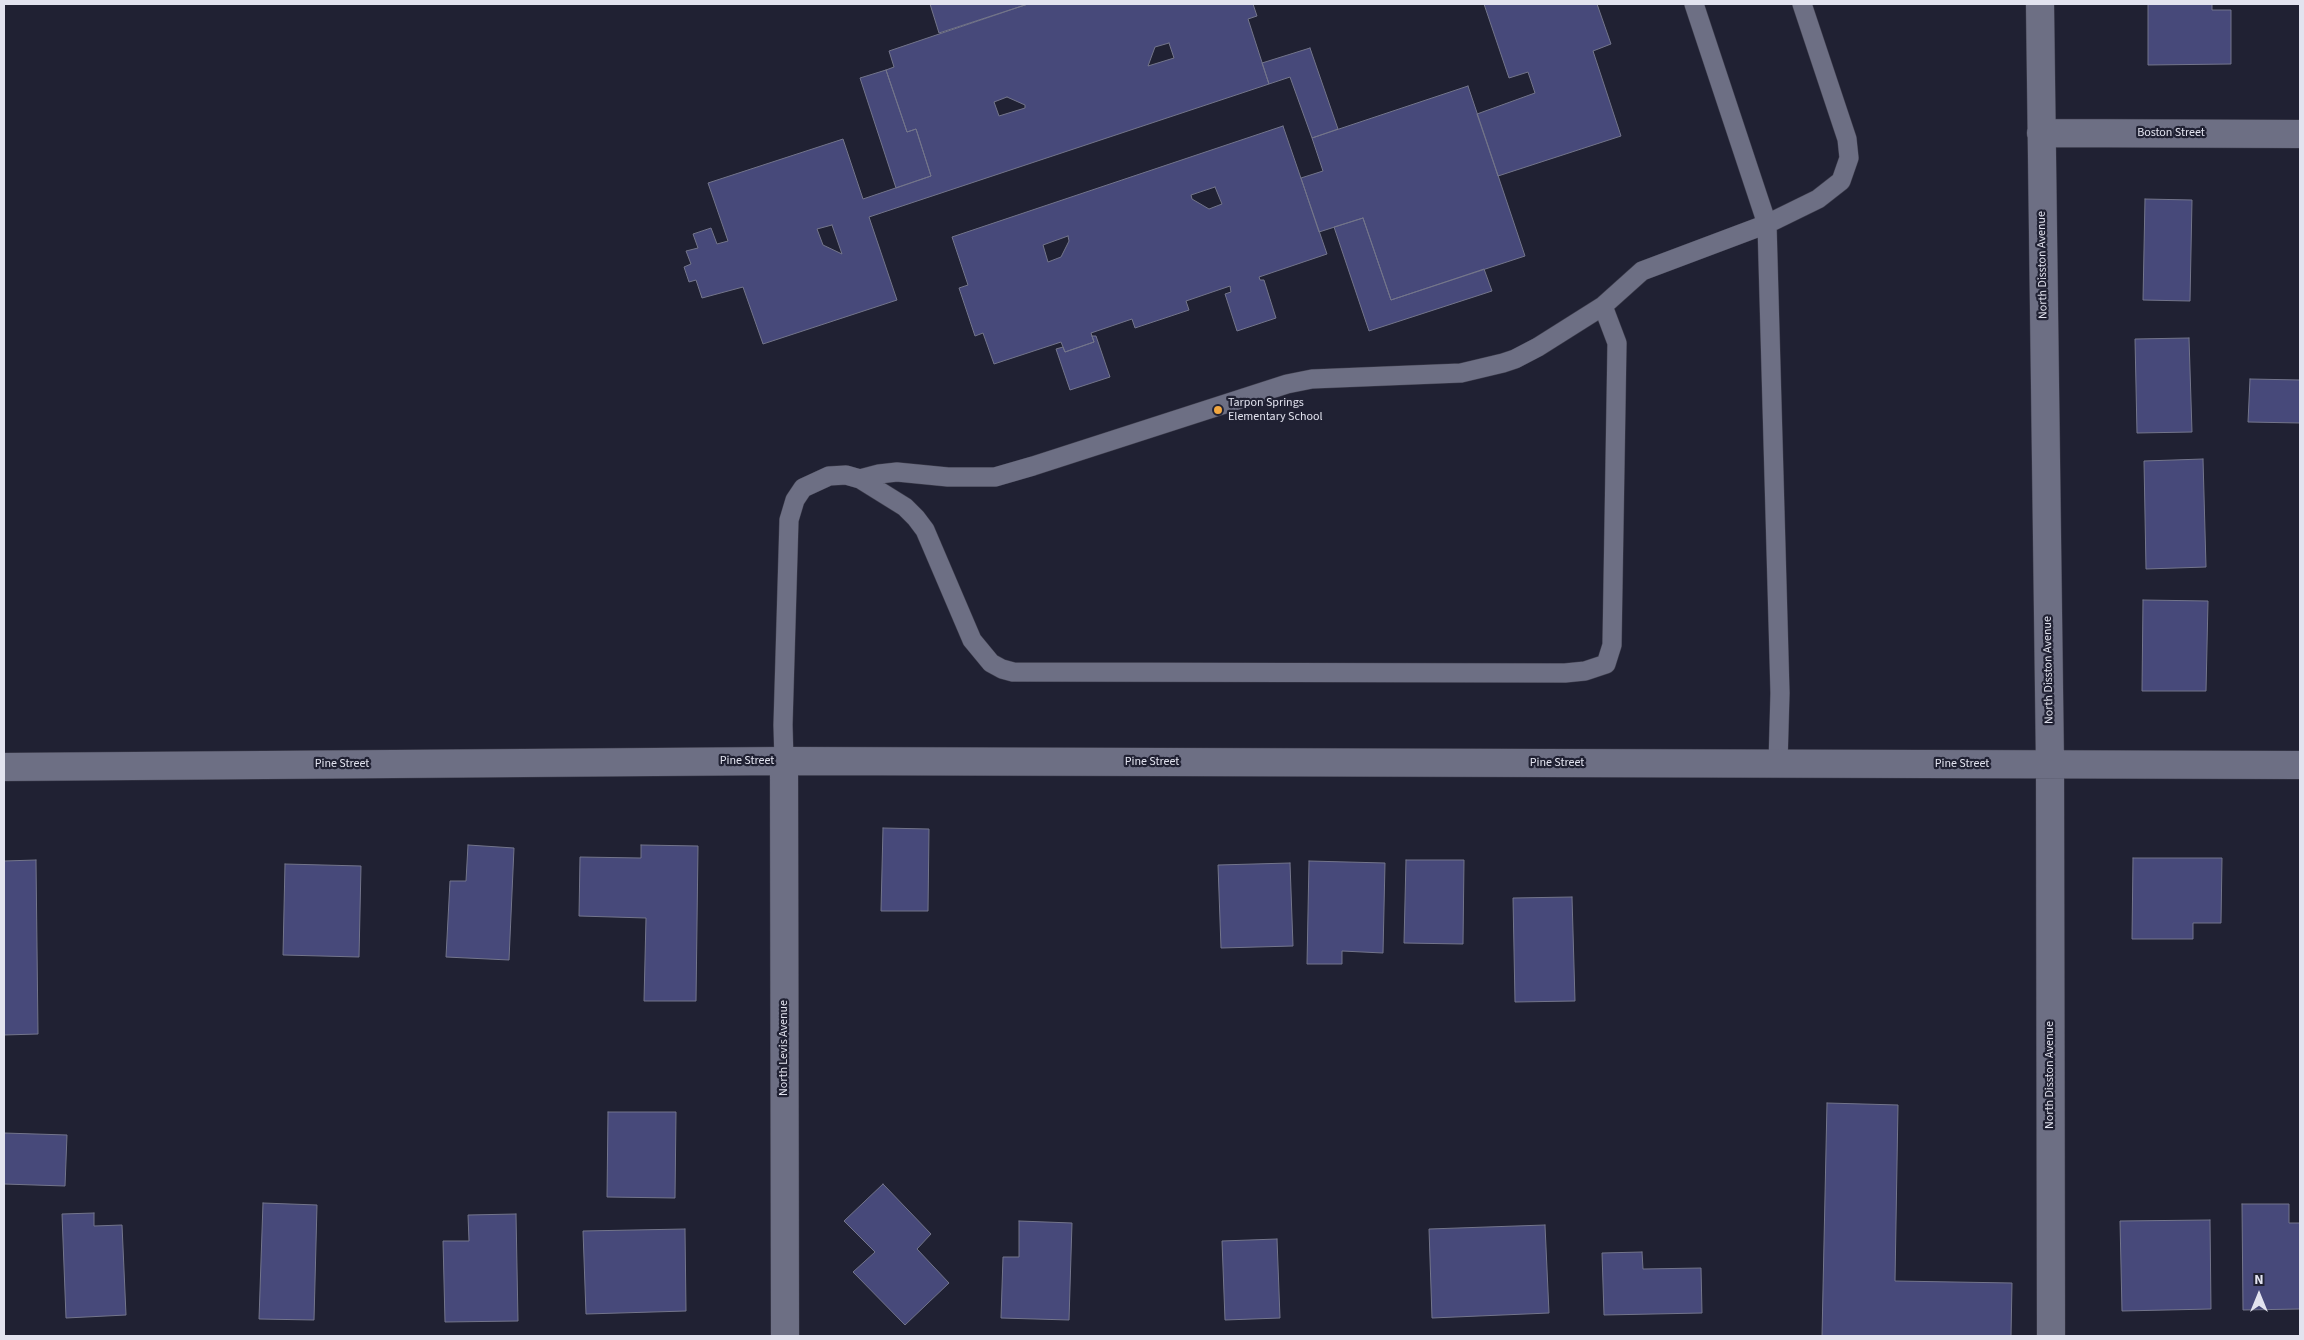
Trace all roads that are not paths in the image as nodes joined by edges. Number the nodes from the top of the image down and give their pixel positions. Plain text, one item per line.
1 (1694, 4) edge
2 (1802, 4) edge
3 (2040, 4) edge
4 (2041, 133) junction
5 (2300, 134) edge
6 (1766, 224) junction
7 (1603, 306) junction
8 (860, 479) junction
9 (784, 761) junction
10 (1778, 763) junction
11 (2050, 765) junction
12 (2300, 765) edge
13 (4, 767) edge
14 (785, 1336) edge
15 (2051, 1336) edge

1 - 6 lane
2 - 6 lane
3 - 4 street, North Disston Avenue
4 - 5 street, Boston Street
4 - 11 street, North Disston Avenue
6 - 7 lane
6 - 10 lane
7 - 8 lane
7 - 8 lane
8 - 9 lane
9 - 10 street, Pine Street
9 - 13 street, Pine Street
9 - 14 street, North Levis Avenue
10 - 11 street, Pine Street
11 - 12 street, Pine Street
11 - 15 street, North Disston Avenue

